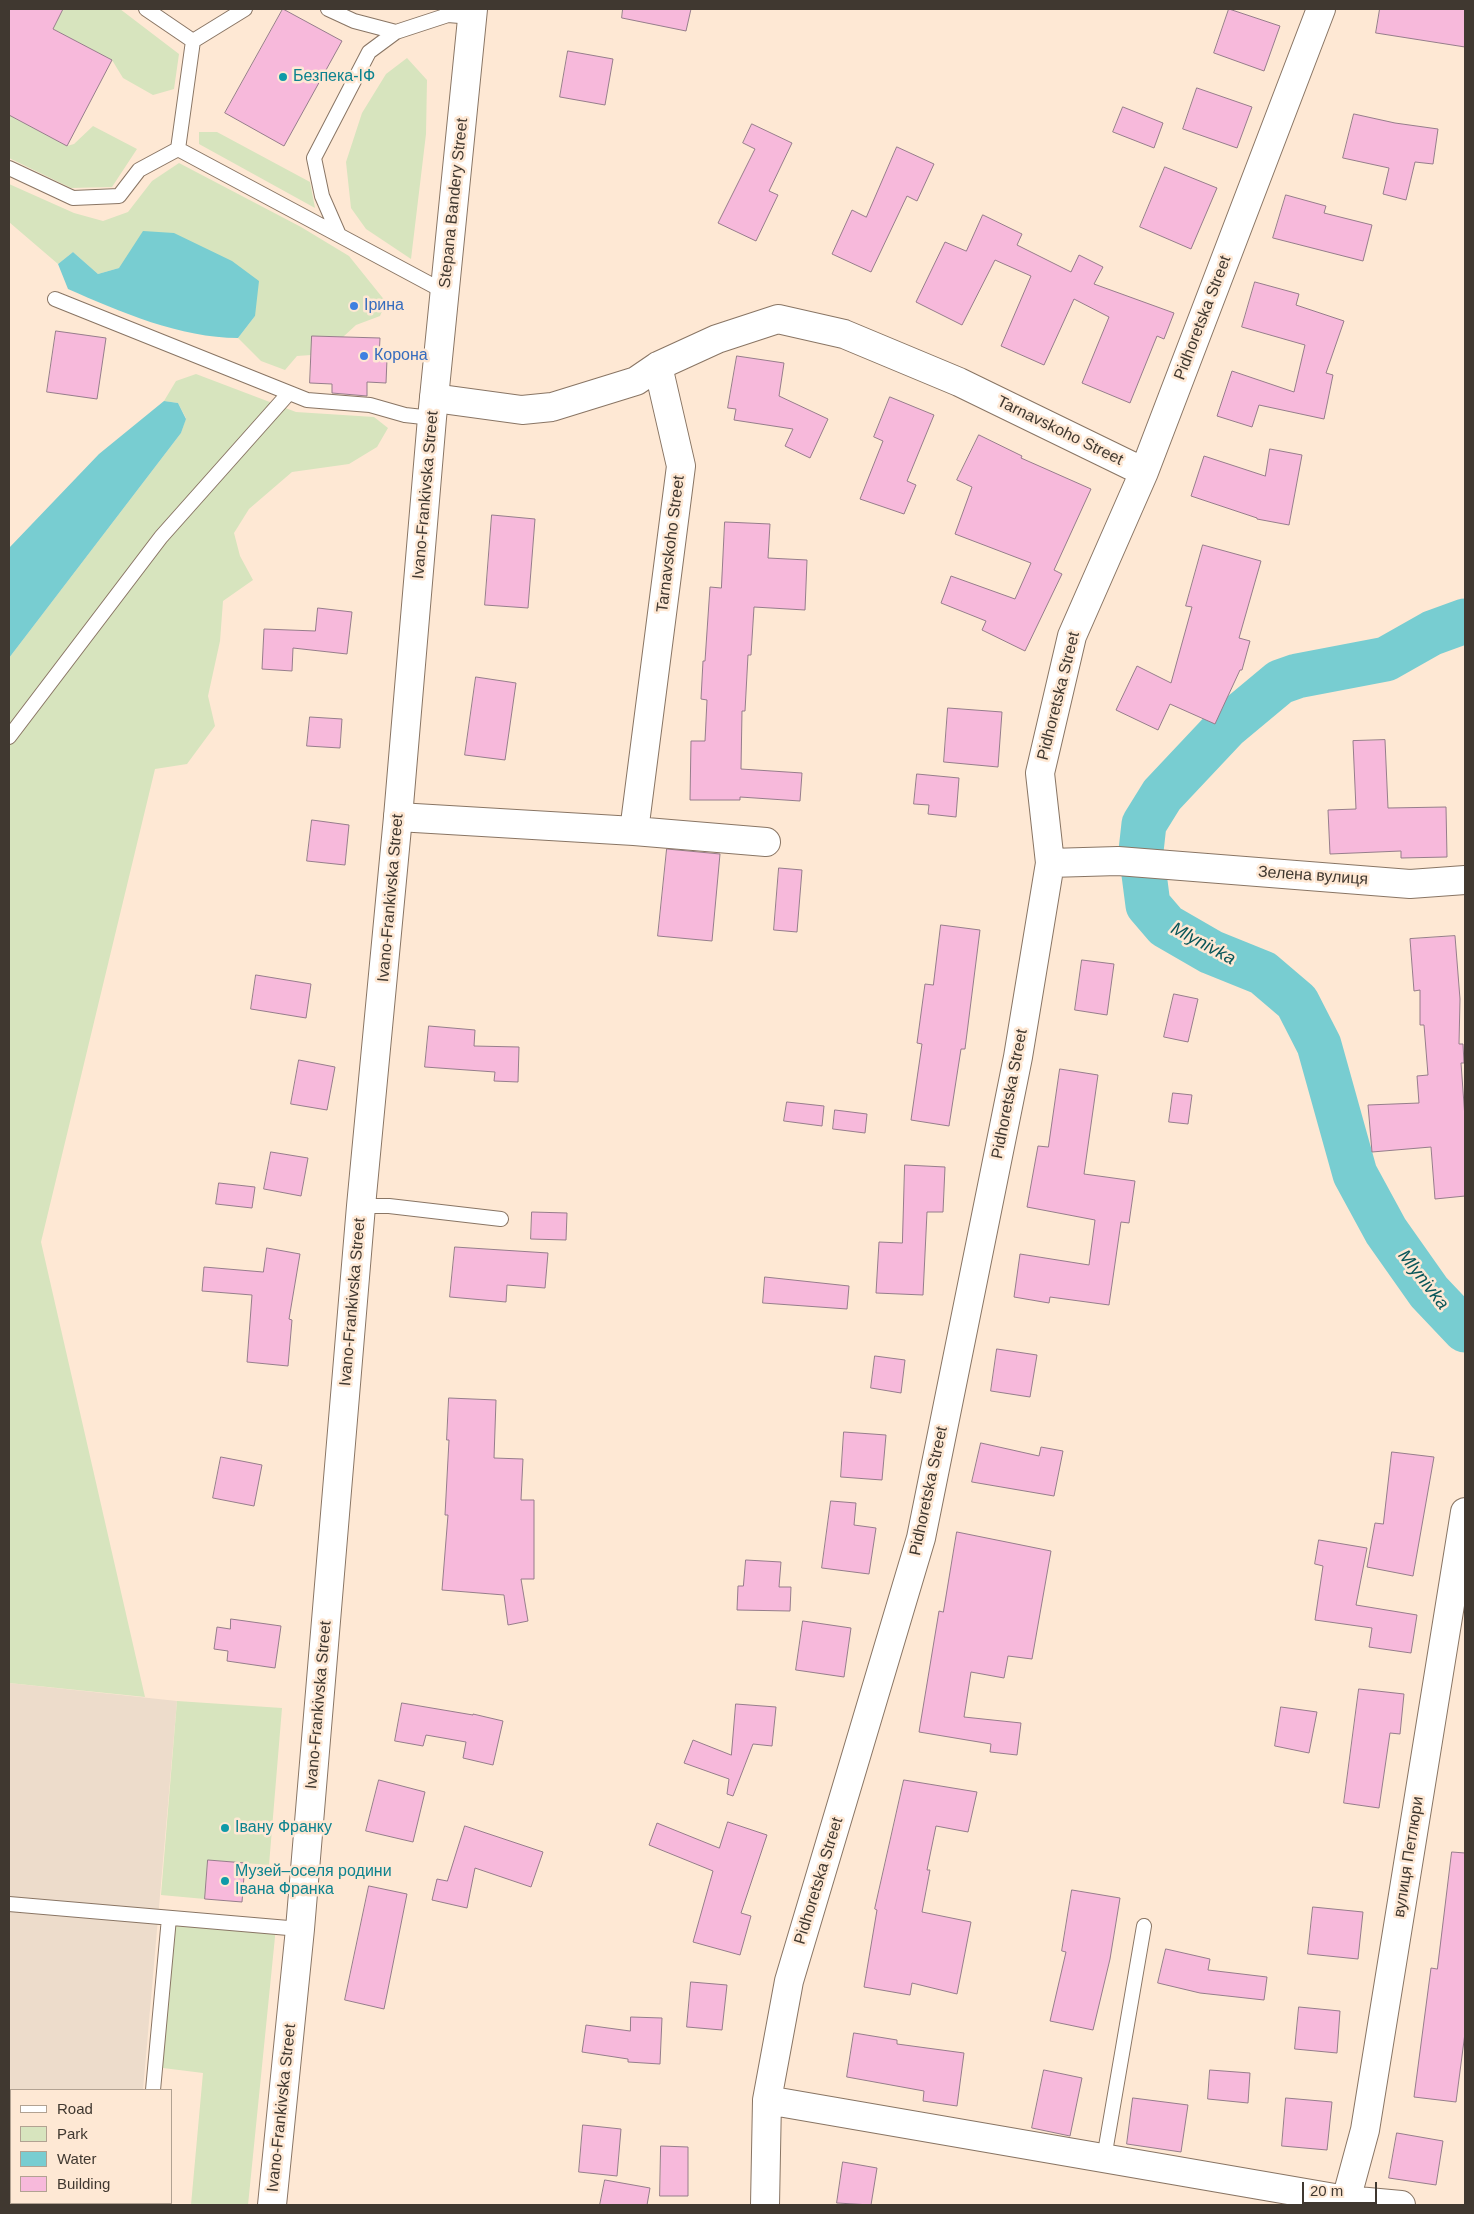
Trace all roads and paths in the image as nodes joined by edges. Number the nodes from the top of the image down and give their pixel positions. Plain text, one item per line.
1 (146, 9) edge
2 (245, 9) edge
3 (328, 9) edge
4 (1321, 9) edge
5 (473, 13) edge
6 (396, 32) junction
7 (193, 41) junction
8 (178, 149) junction
9 (9, 168) edge
10 (339, 235) junction
11 (445, 292) junction
12 (55, 299) dead end
13 (658, 366) junction
14 (289, 393) junction
15 (433, 408) junction
16 (1144, 472) junction
17 (9, 737) edge
18 (398, 816) junction
19 (634, 831) junction
20 (766, 842) dead end
21 (1050, 863) junction
22 (1465, 880) edge
23 (361, 1206) junction
24 (501, 1219) dead end
25 (1465, 1512) edge
26 (9, 1904) edge
27 (169, 1918) junction
28 (1144, 1926) dead end
29 (300, 1929) junction
30 (153, 2089) edge
31 (768, 2100) junction
32 (1104, 2158) junction
33 (1346, 2200) junction
34 (272, 2205) edge
35 (765, 2205) edge
36 (1401, 2205) edge

1 - 7 lane
2 - 7 lane
3 - 6 lane
4 - 16 street, Pidhoretska Street
5 - 6 lane
5 - 11 street, Stepana Bandery Street
6 - 10 lane
7 - 8 lane
8 - 9 lane
8 - 10 lane
10 - 11 lane
11 - 15 street, Stepana Bandery Street
12 - 14 lane
13 - 15 street
13 - 16 street, Tarnavskoho Street
13 - 19 street, Tarnavskoho Street
14 - 15 lane
14 - 17 lane
15 - 18 street, Ivano-Frankivska Street
16 - 21 street, Pidhoretska Street
18 - 19 street
18 - 23 street, Ivano-Frankivska Street
19 - 20 street
21 - 22 street, Зелена вулиця
21 - 31 street, Pidhoretska Street
23 - 24 lane
23 - 29 street, Ivano-Frankivska Street
25 - 33 street, вулиця Петлюри
26 - 27 lane
27 - 29 lane
27 - 30 lane
28 - 32 lane
29 - 34 street, Ivano-Frankivska Street
31 - 32 street
31 - 35 street, Pidhoretska Street
32 - 33 street
33 - 36 street

